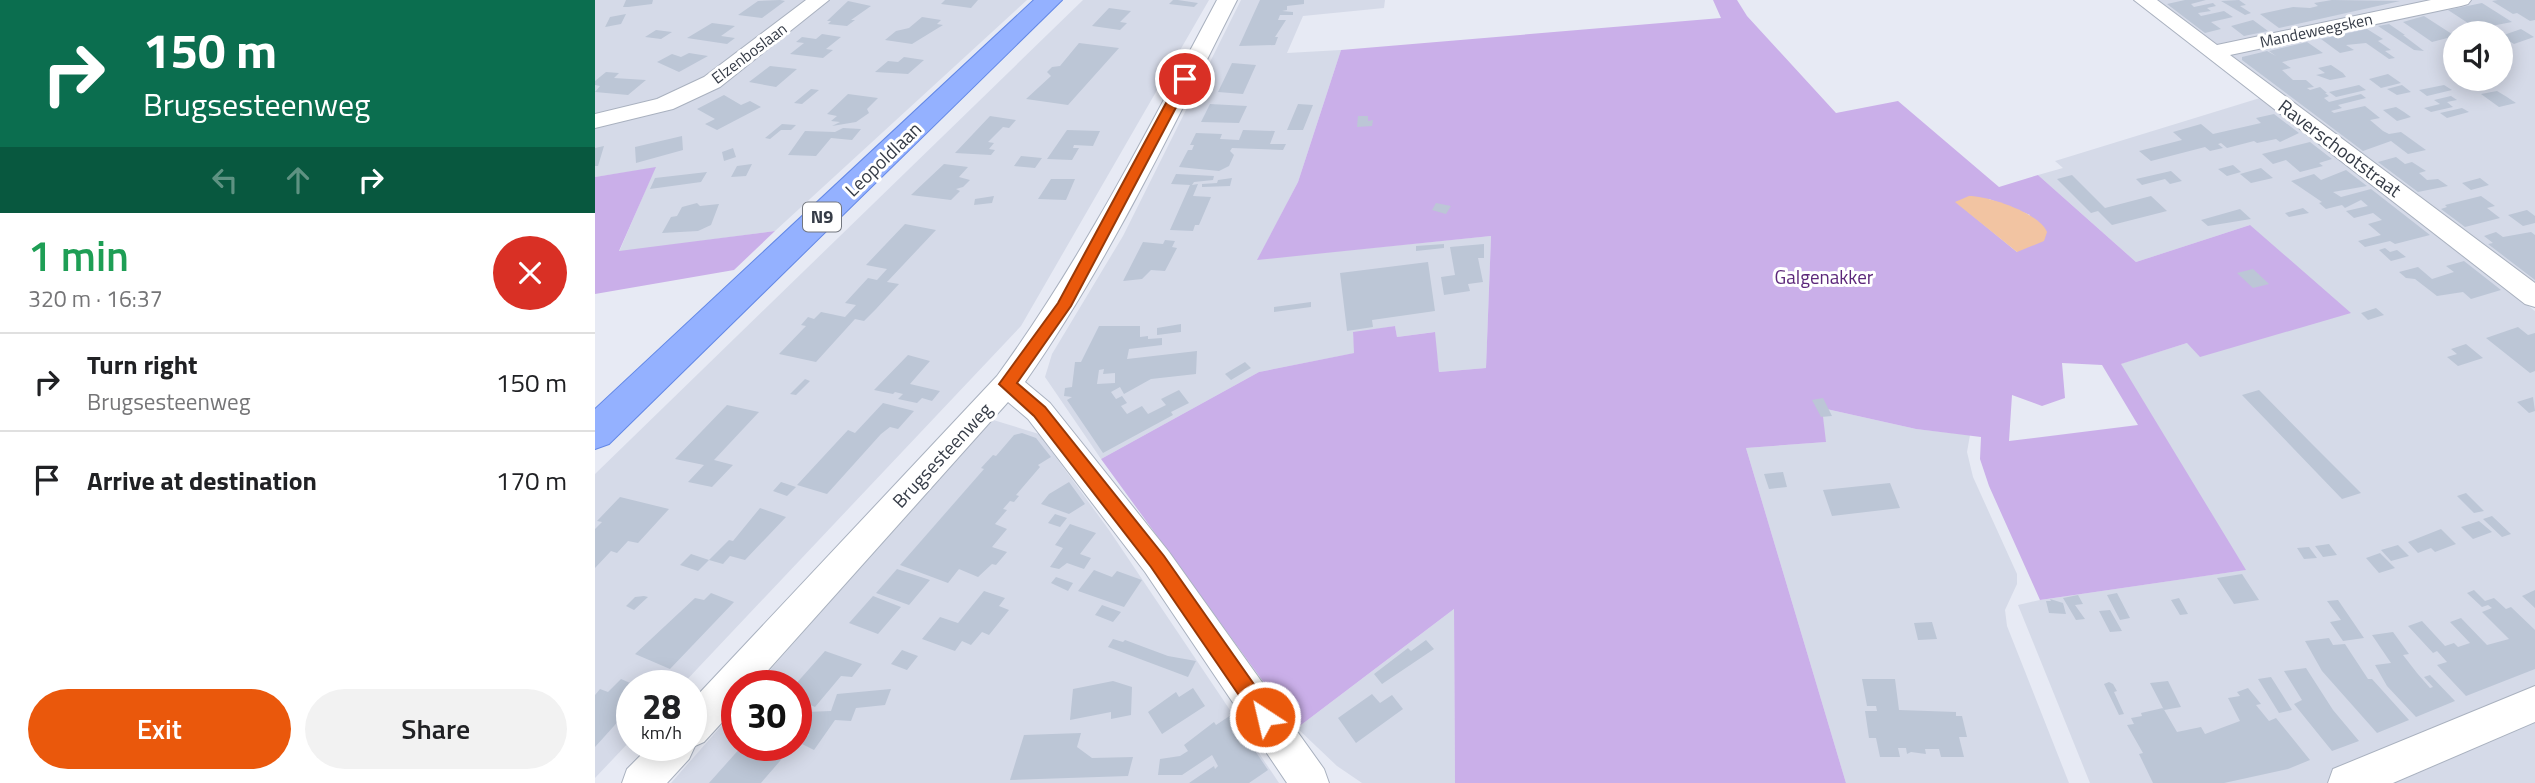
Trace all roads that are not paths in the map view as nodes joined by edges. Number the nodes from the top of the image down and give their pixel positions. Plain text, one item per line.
1 (819, 0) edge
2 (1049, 0) edge
3 (1227, 0) edge
4 (2144, 0) edge
5 (2461, 0) edge
6 (2212, 51) junction
7 (595, 121) edge
8 (2535, 297) edge
9 (1007, 384) junction
10 (595, 433) edge
11 (2535, 704) edge
12 (707, 712) edge
13 (662, 761) edge
14 (641, 783) edge
15 (1310, 783) edge
16 (2347, 783) edge

1 - 7 street, Elzenboslaan
2 - 10 main road, Leopoldlaan / N9
3 - 9 street, Brugsesteenweg
4 - 6 street, Raverschootstraat
5 - 6 street, Mandeweegsken
6 - 8 street, Raverschootstraat
9 - 12 street, Brugsesteenweg
9 - 15 street
11 - 16 street
13 - 14 street

